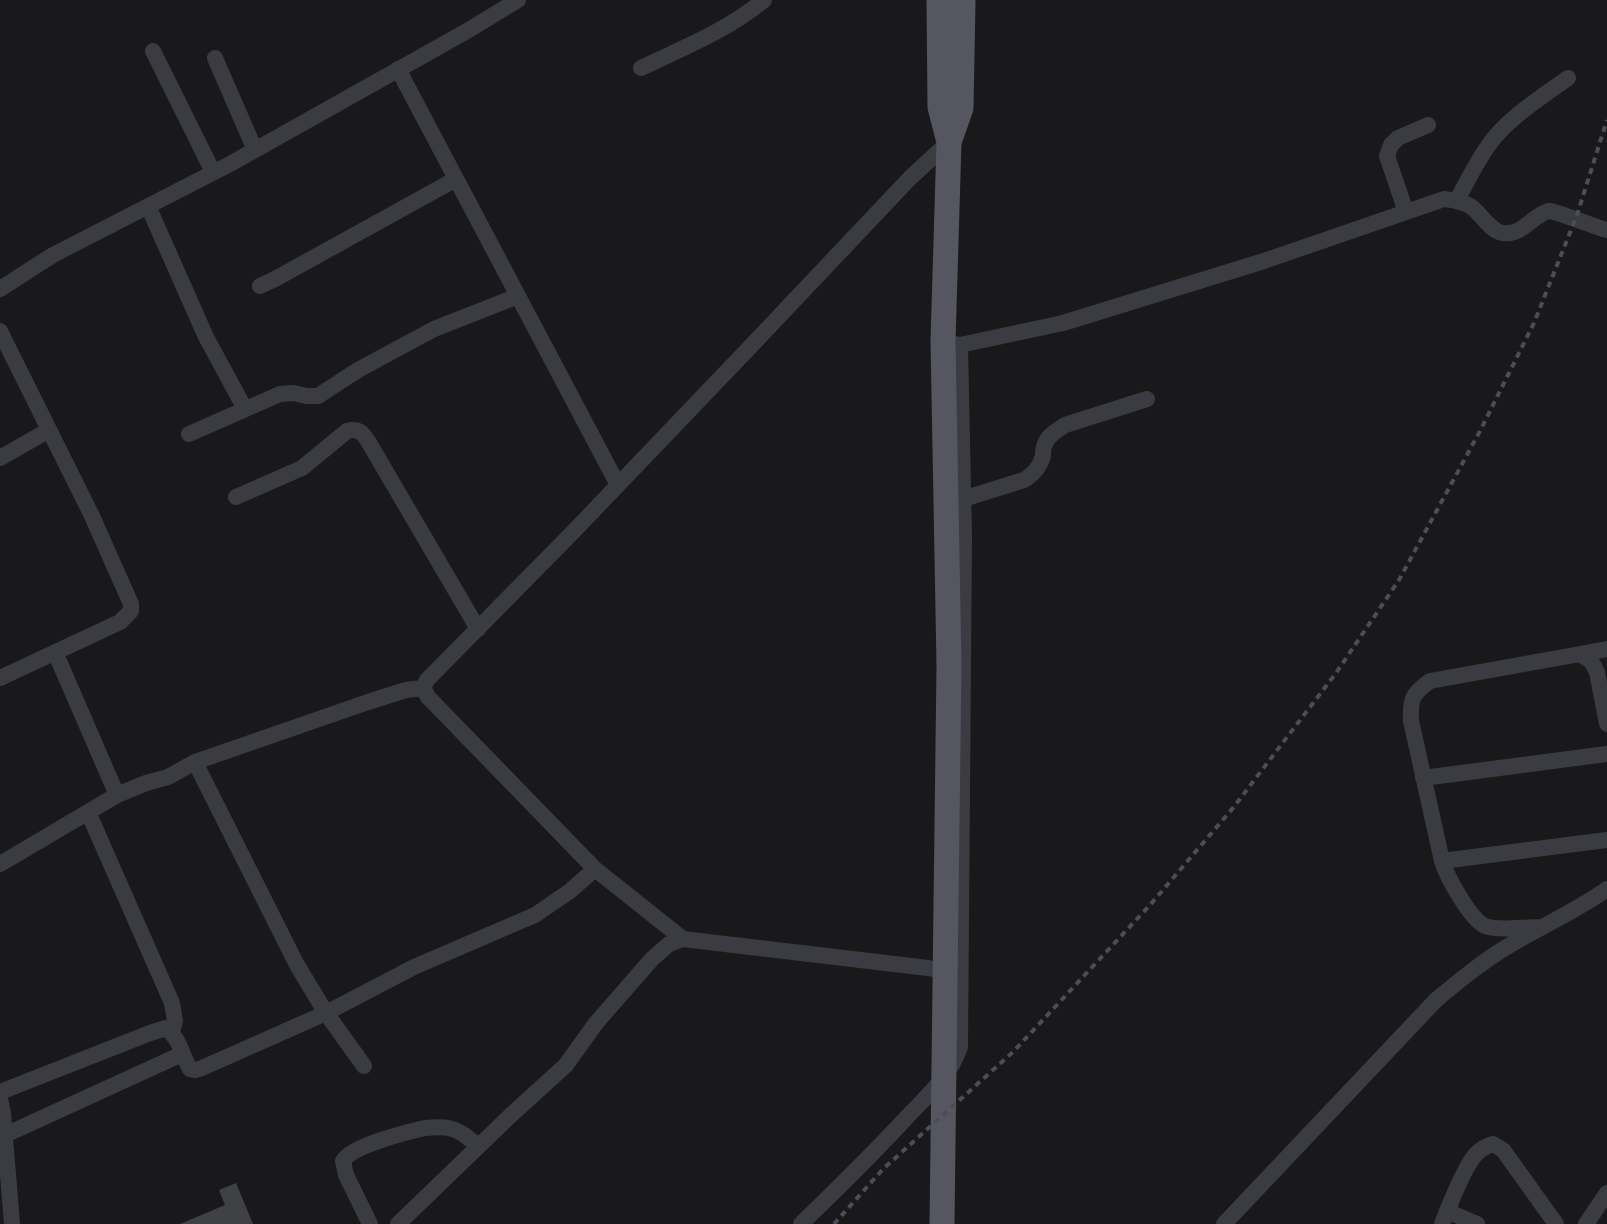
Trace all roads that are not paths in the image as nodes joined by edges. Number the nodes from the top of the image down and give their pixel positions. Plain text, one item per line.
1 (518, 0) edge
2 (764, 0) edge
3 (940, 0) edge
4 (964, 0) edge
5 (152, 51) dead end
6 (215, 58) dead end
7 (641, 68) dead end
8 (398, 69) junction
9 (1568, 78) dead end
10 (1428, 125) dead end
11 (949, 142) junction
12 (255, 150) junction
13 (213, 172) junction
14 (456, 179) junction
15 (1457, 200) junction
16 (148, 206) junction
17 (1406, 212) junction
18 (1607, 230) edge
19 (260, 286) dead end
20 (0, 289) edge
21 (518, 296) junction
22 (0, 332) edge
23 (951, 343) junction
24 (1147, 400) dead end
25 (245, 409) junction
26 (49, 430) junction
27 (189, 434) dead end
28 (0, 458) edge
29 (618, 485) junction
30 (236, 498) dead end
31 (963, 499) junction
32 (478, 629) junction
33 (1607, 649) edge
34 (55, 652) junction
35 (1580, 654) junction
36 (0, 678) edge
37 (423, 688) junction
38 (1607, 724) edge
39 (1607, 754) edge
40 (195, 762) junction
41 (1423, 778) junction
42 (117, 795) junction
43 (88, 812) junction
44 (1607, 840) edge
45 (1442, 861) junction
46 (0, 864) edge
47 (595, 869) junction
48 (1607, 890) edge
49 (1543, 927) junction
50 (683, 939) junction
51 (961, 974) junction
52 (326, 1013) junction
53 (172, 1032) junction
54 (182, 1054) junction
55 (364, 1066) dead end
56 (0, 1092) edge
57 (0, 1099) edge
58 (5, 1135) junction
59 (478, 1146) junction
60 (1607, 1193) edge
61 (1445, 1217) edge
62 (12, 1224) edge
63 (370, 1224) edge
64 (398, 1224) edge
65 (801, 1224) edge
66 (942, 1224) edge
67 (1224, 1224) edge
68 (1476, 1224) edge
69 (1556, 1224) edge
70 (1586, 1224) edge

1 - 8 street
2 - 7 street
3 - 11 main road
4 - 11 main road
5 - 13 street
6 - 12 street
8 - 12 street
8 - 14 street
9 - 15 street
10 - 17 street
11 - 23 main road
11 - 29 street
12 - 13 street
13 - 16 street
14 - 19 street
14 - 21 street
15 - 17 street
15 - 18 street
16 - 20 street
16 - 25 street
17 - 23 street
21 - 25 street
21 - 29 street
22 - 26 street
23 - 31 street
23 - 66 main road
24 - 31 street
25 - 27 street
26 - 28 street
26 - 34 street
29 - 32 street
30 - 32 street
31 - 51 street
32 - 37 street
33 - 35 street
34 - 36 street
34 - 42 street
35 - 38 street
35 - 41 street
37 - 40 street
37 - 47 street
39 - 41 street
40 - 42 street
40 - 52 street
41 - 45 street
42 - 43 street
43 - 46 street
43 - 53 street
44 - 45 street
45 - 49 street
47 - 50 street
47 - 52 street
48 - 49 street
49 - 67 street
50 - 51 street
50 - 59 street
51 - 65 street
52 - 54 street
52 - 55 street
53 - 54 street
53 - 56 street
54 - 58 street
57 - 58 street
58 - 62 street
59 - 63 street
59 - 64 street
60 - 70 street
61 - 68 street
61 - 69 street

